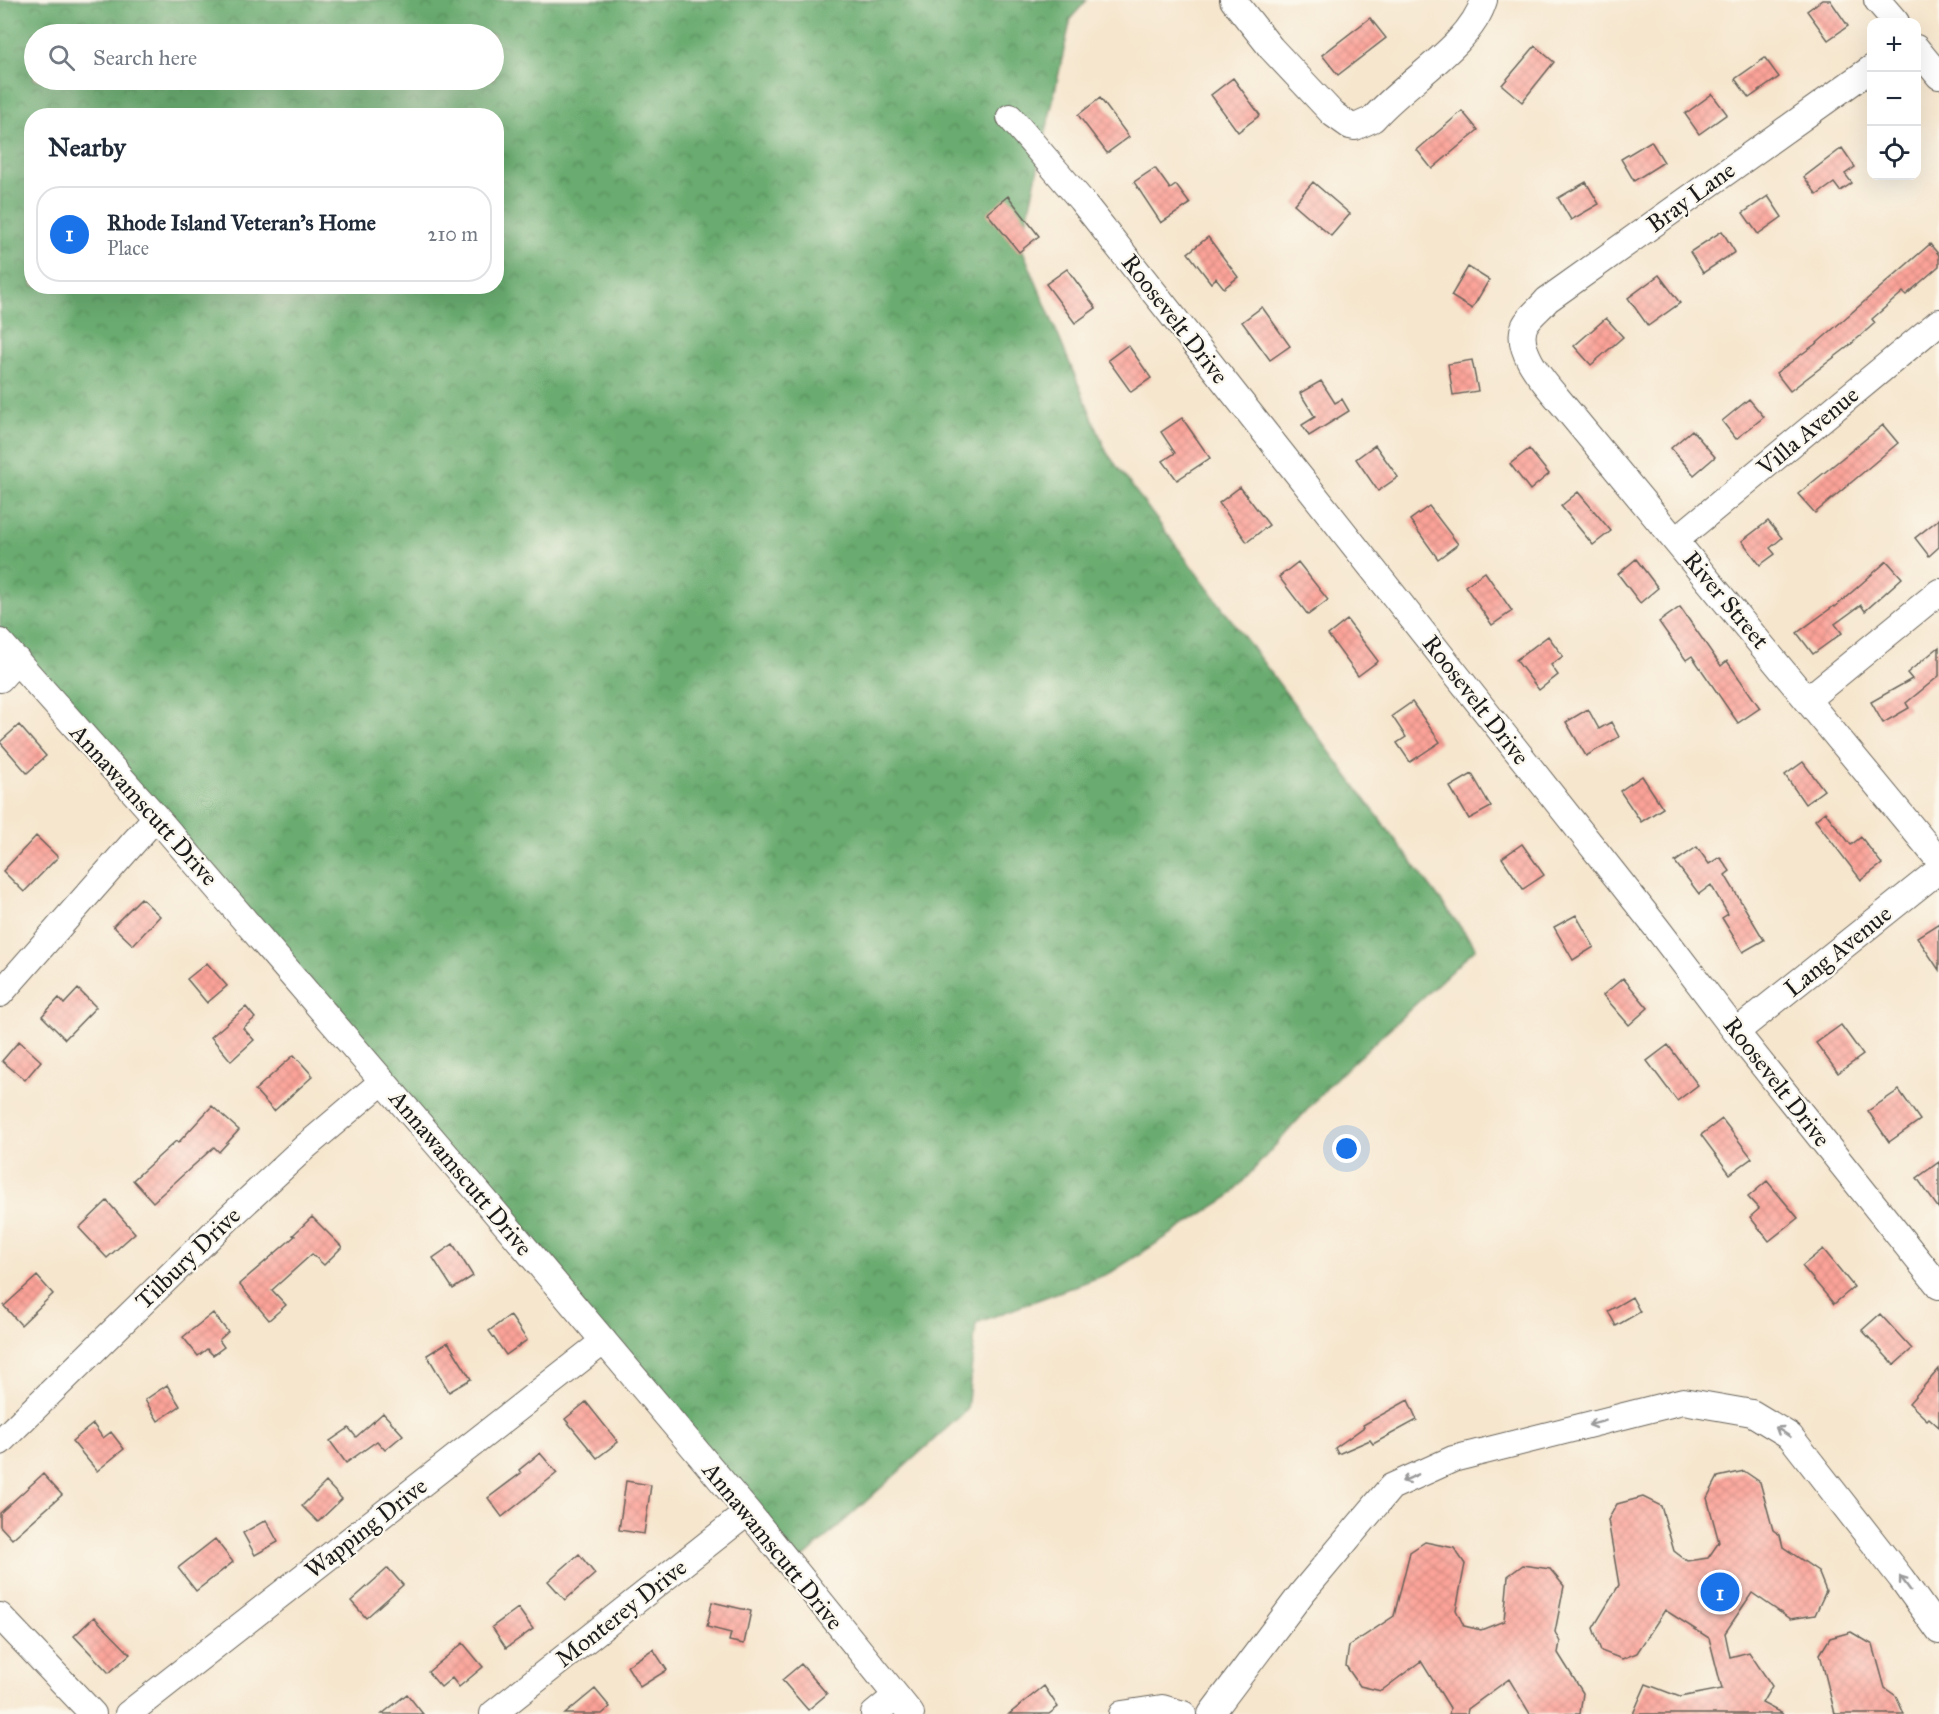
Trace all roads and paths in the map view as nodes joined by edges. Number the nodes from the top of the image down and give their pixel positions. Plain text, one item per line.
1 (1233, 0) edge
2 (1484, 0) edge
3 (1877, 0) edge
4 (1893, 18) edge
5 (1921, 53) edge
6 (1867, 72) edge
7 (1939, 76) edge
8 (1010, 117) dead end
9 (1939, 322) edge
10 (1522, 336) joint
11 (1676, 540) junction
12 (1939, 592) edge
13 (6, 660) edge
14 (1808, 699) junction
15 (156, 817) junction
16 (1939, 860) edge
17 (1939, 870) edge
18 (0, 994) edge
19 (1736, 1032) junction
20 (383, 1082) junction
21 (1939, 1286) edge
22 (604, 1341) junction
23 (0, 1442) edge
24 (748, 1512) junction
25 (0, 1616) edge
26 (1939, 1631) edge
27 (904, 1705) edge
28 (93, 1714) edge
29 (128, 1714) edge
30 (493, 1714) edge
31 (874, 1714) edge
32 (1122, 1714) edge
33 (1183, 1714) edge
34 (1211, 1714) edge

1 - 2 street
3 - 4 street
5 - 7 street
6 - 10 street, Bray Lane
8 - 19 street, Roosevelt Drive
9 - 11 street, Villa Avenue
10 - 11 street, River Street
11 - 14 street, River Street
12 - 14 street
13 - 15 street, Annawamscutt Drive
14 - 16 street, River Street
15 - 18 street
15 - 20 street, Annawamscutt Drive
17 - 19 street, Lang Avenue
19 - 21 street, Roosevelt Drive
20 - 22 street, Annawamscutt Drive
20 - 23 street, Tilbury Drive
22 - 24 street, Annawamscutt Drive
22 - 29 street, Wapping Drive
24 - 27 street, Annawamscutt Drive
24 - 30 street, Monterey Drive
25 - 28 street
26 -> 34 street
27 - 31 street
32 - 33 street

